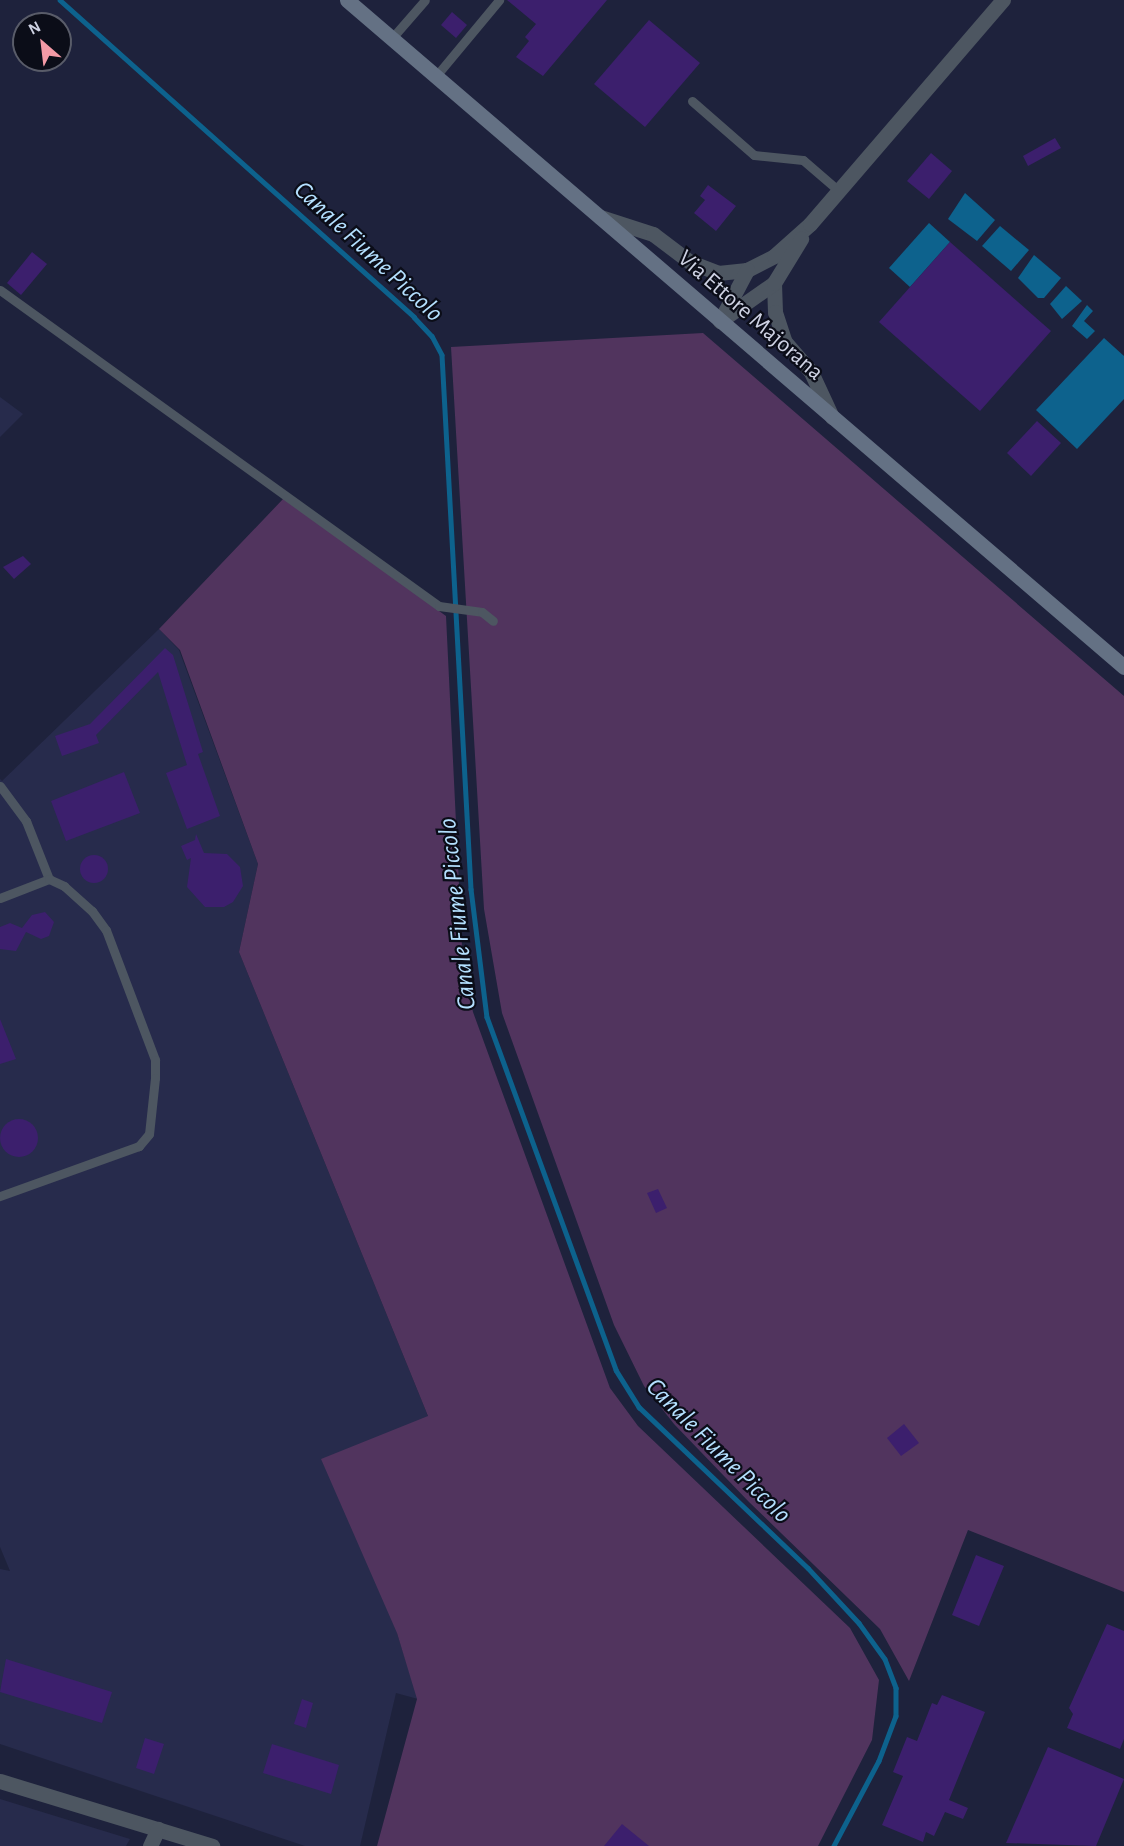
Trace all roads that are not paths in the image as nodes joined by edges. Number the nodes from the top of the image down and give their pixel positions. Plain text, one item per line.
1 (347, 0) edge
2 (425, 0) edge
3 (499, 0) edge
4 (1003, 0) edge
5 (392, 38) junction
6 (436, 76) junction
7 (692, 101) dead end
8 (838, 191) junction
9 (600, 217) junction
10 (810, 224) junction
11 (747, 270) junction
12 (774, 283) junction
13 (0, 290) edge
14 (720, 321) junction
15 (832, 417) junction
16 (493, 621) dead end
17 (1124, 667) edge
18 (0, 786) edge
19 (49, 879) junction
20 (0, 898) edge
21 (0, 1196) edge
22 (0, 1781) edge
23 (158, 1829) junction
24 (150, 1846) edge
25 (212, 1846) edge

1 - 5 main road, Via Ettore Majorana
2 - 5 lane
3 - 6 lane
4 - 8 street
5 - 6 main road, Via Ettore Majorana
6 - 9 main road, Via Ettore Majorana
7 - 8 lane
8 - 10 street
9 - 11 street
9 - 14 main road, Via Ettore Majorana
10 - 11 street
10 - 12 street
11 - 14 street
12 - 14 street
12 - 15 street
13 - 16 lane
14 - 15 main road, Via Ettore Majorana
15 - 17 main road, Via Ettore Majorana
18 - 19 lane
19 - 20 lane
19 - 21 lane
22 - 23 street
23 - 24 street
23 - 25 street

